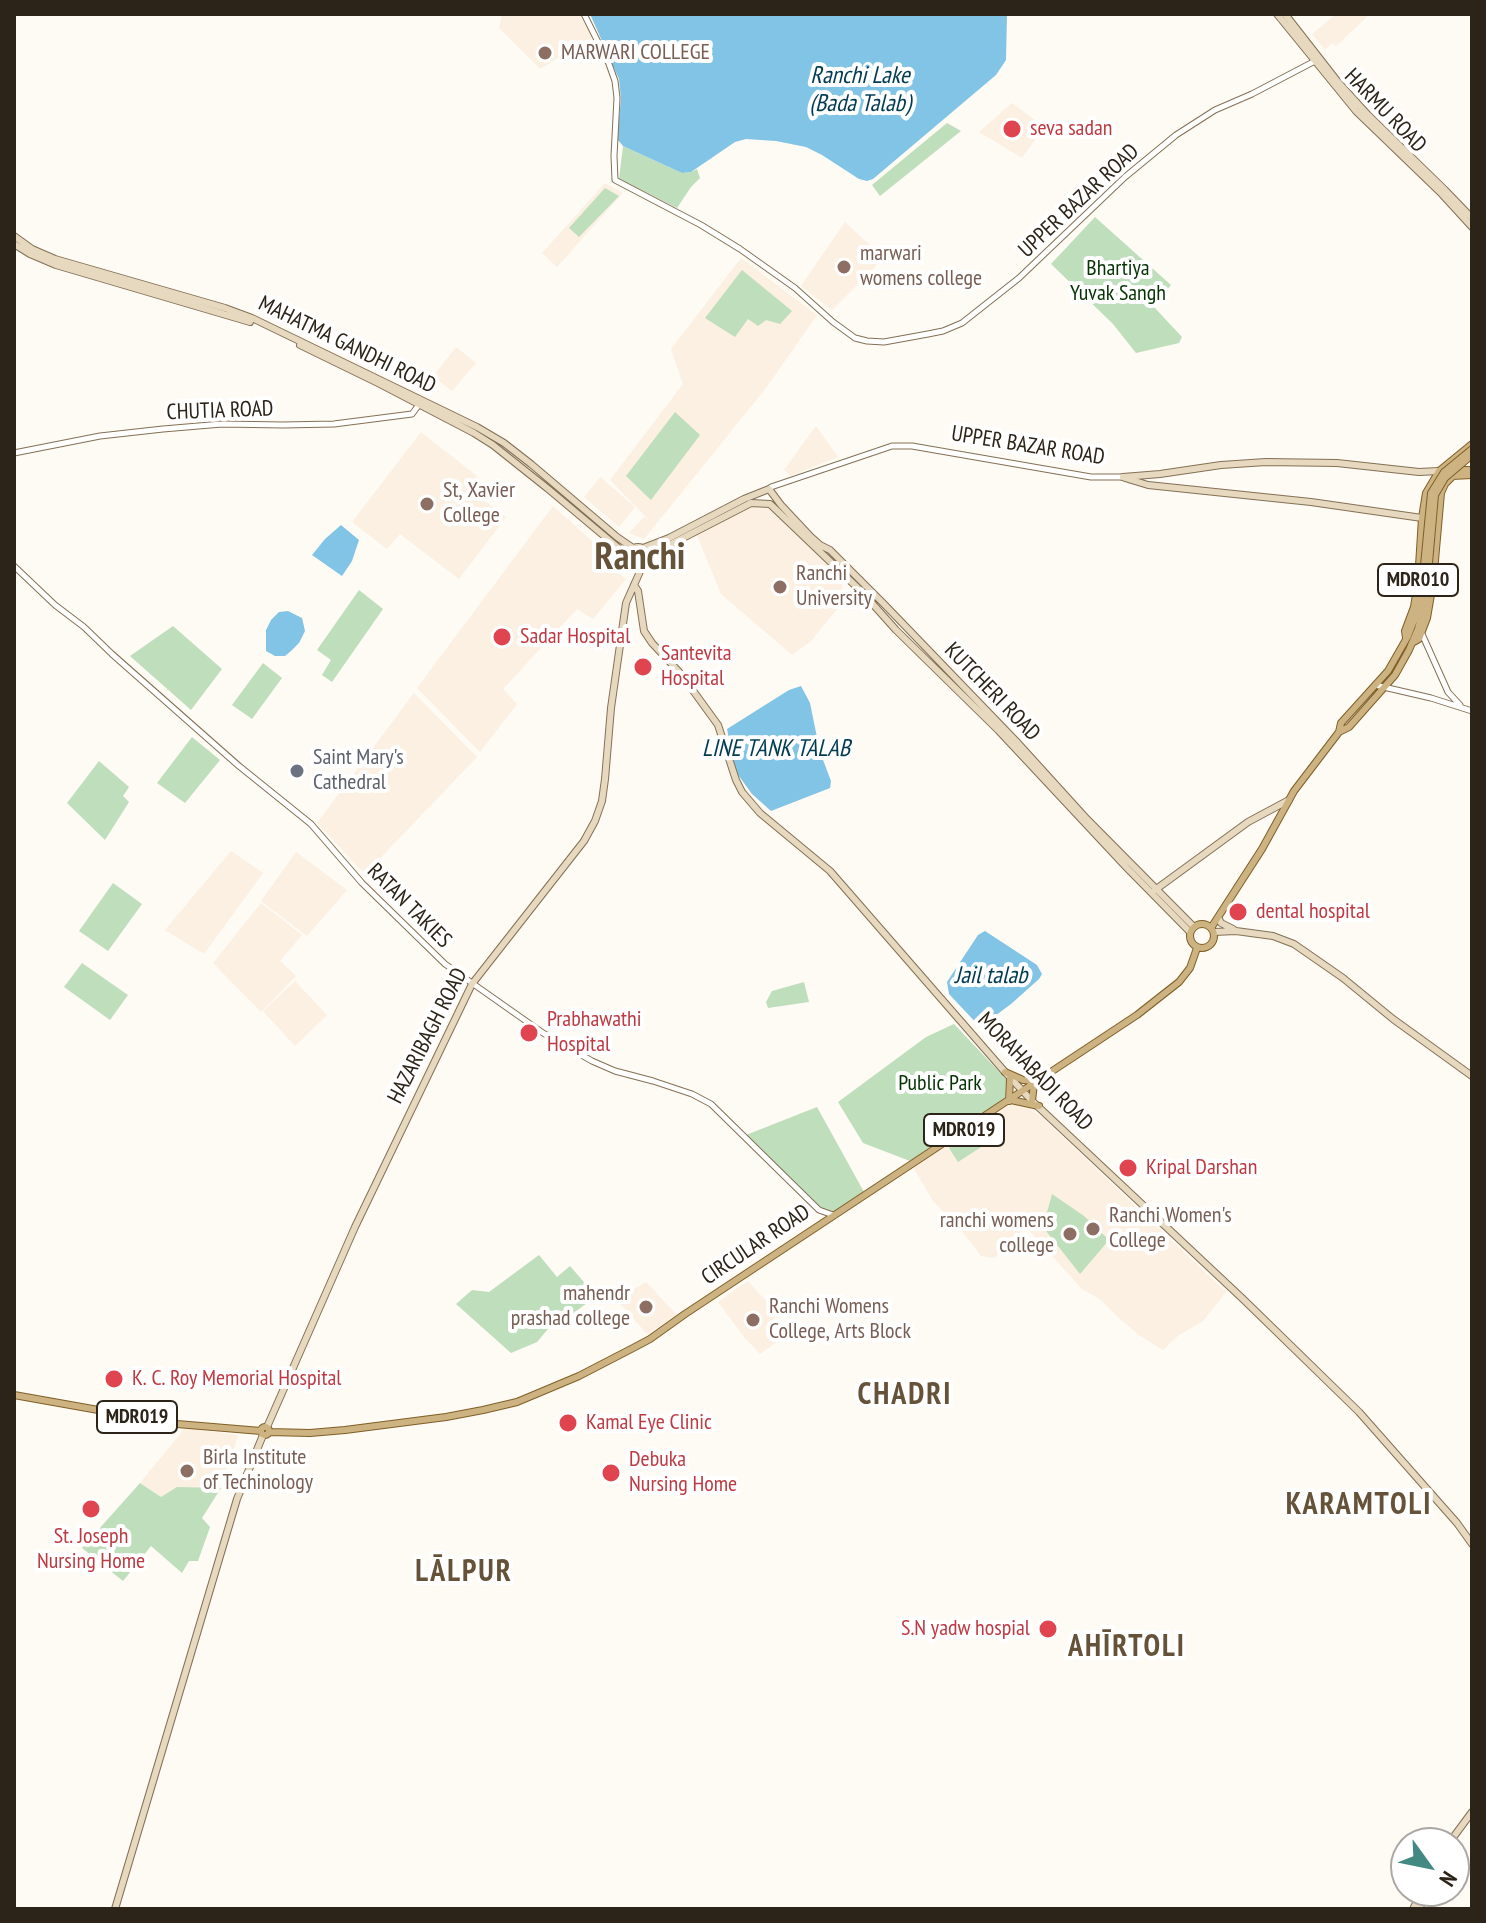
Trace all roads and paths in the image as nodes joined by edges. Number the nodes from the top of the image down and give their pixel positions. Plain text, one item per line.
1 (584, 14) edge
2 (1277, 14) edge
3 (1285, 14) edge
4 (1317, 59) junction
5 (1472, 218) edge
6 (1472, 227) edge
7 (14, 236) edge
8 (14, 244) edge
9 (420, 403) junction
10 (1472, 452) edge
11 (14, 453) edge
12 (1435, 473) junction
13 (1455, 473) junction
14 (1472, 473) edge
15 (1123, 477) junction
16 (768, 489) junction
17 (1422, 518) junction
18 (633, 548) junction
19 (643, 548) junction
20 (628, 556) junction
21 (648, 556) junction
22 (14, 566) edge
23 (632, 566) junction
24 (642, 567) junction
25 (635, 581) junction
26 (1422, 634) junction
27 (1409, 642) junction
28 (1375, 685) junction
29 (1384, 688) junction
30 (1464, 708) junction
31 (1472, 711) edge
32 (1339, 732) junction
33 (1289, 800) junction
34 (1154, 891) junction
35 (1219, 919) junction
36 (1192, 929) junction
37 (1212, 930) junction
38 (1236, 931) junction
39 (1197, 948) junction
40 (472, 984) junction
41 (1008, 1075) junction
42 (1472, 1076) edge
43 (1037, 1082) junction
44 (1024, 1091) junction
45 (1010, 1101) junction
46 (1036, 1103) junction
47 (819, 1210) junction
48 (833, 1215) junction
49 (823, 1223) junction
50 (14, 1395) edge
51 (265, 1431) junction
52 (1472, 1544) edge
53 (115, 1909) edge

1 - 4 street, UPPER BAZAR ROAD
2 - 4 main road, HARMU ROAD
3 - 4 main road, HARMU ROAD
4 - 5 main road, HARMU ROAD
4 - 6 main road, HARMU ROAD
7 - 9 main road, MAHATMA GANDHI ROAD
8 - 9 main road, MAHATMA GANDHI ROAD
9 - 11 street, CHUTIA ROAD
9 - 18 main road, MAHATMA GANDHI ROAD
9 - 20 main road, MAHATMA GANDHI ROAD
10 - 12 main road
10 - 13 main road
10 - 27 main road, bridge
12 - 13 main road, UPPER BAZAR ROAD
12 - 15 main road, UPPER BAZAR ROAD
12 - 17 main road, MDR010
13 - 14 main road, UPPER BAZAR ROAD
13 - 26 main road, MDR010
15 - 16 street, UPPER BAZAR ROAD
15 - 17 main road
16 - 19 main road
16 - 34 main road, KUTCHERI ROAD
17 - 27 main road, MDR010
18 - 19 main road
18 - 20 main road
19 - 21 main road
20 - 23 main road
21 - 24 main road
21 - 34 main road
22 - 40 street, RATAN TAKIES
23 - 24 main road
23 - 25 main road
24 - 25 main road, HAZARIBAGH ROAD
25 - 40 main road, HAZARIBAGH ROAD
25 - 41 main road, MORAHABADI ROAD
26 - 27 main road
26 - 30 street
27 - 28 main road
27 - 29 main road
28 - 29 street
28 - 32 main road
29 - 30 street
29 - 32 main road
30 - 31 street
32 - 33 main road
33 - 34 main road
33 - 35 main road
34 - 36 main road
35 - 37 main road
35 - 38 main road
36 - 37 main road
36 - 39 main road
37 - 38 main road
37 - 39 main road, CIRCULAR ROAD / MDR019
38 - 42 main road
39 - 43 main road, CIRCULAR ROAD / MDR019
40 - 47 street, RATAN TAKIES
40 - 51 main road, HAZARIBAGH ROAD
41 - 43 main road
41 - 44 main road, MORAHABADI ROAD
41 - 45 main road
43 - 44 main road, CIRCULAR ROAD / MDR019
43 - 46 main road
44 - 45 main road, CIRCULAR ROAD / MDR019
44 - 46 main road, MORAHABADI ROAD
45 - 46 main road
45 - 48 main road, CIRCULAR ROAD / MDR019
46 - 52 main road, MORAHABADI ROAD
47 - 48 street, RATAN TAKIES
47 - 49 street, RATAN TAKIES
48 - 49 main road, CIRCULAR ROAD / MDR019
49 - 51 main road, CIRCULAR ROAD / MDR019
50 - 51 main road, CIRCULAR ROAD / MDR019
51 - 53 main road, HAZARIBAGH ROAD

